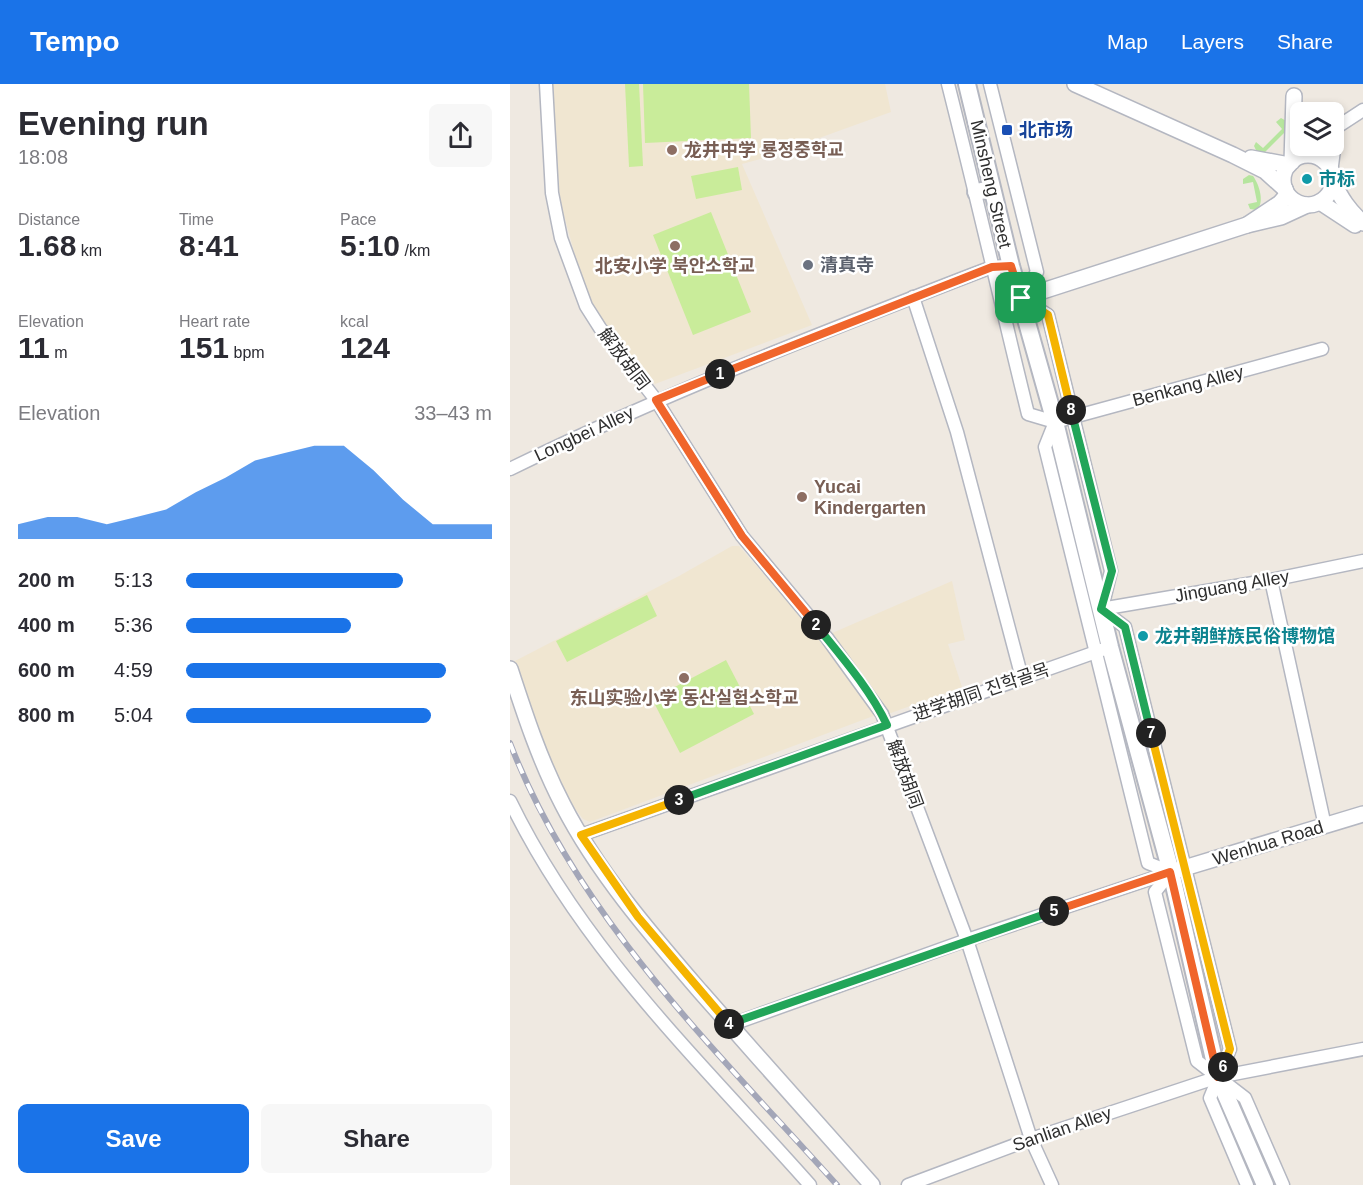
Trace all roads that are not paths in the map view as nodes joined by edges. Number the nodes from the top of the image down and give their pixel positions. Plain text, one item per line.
1 (546, 84) edge
2 (948, 84) edge
3 (968, 84) edge
4 (990, 84) edge
5 (1075, 84) edge
6 (1293, 90) edge
7 (1363, 110) edge
8 (1344, 124) edge
9 (1233, 155) junction
10 (1322, 160) edge
11 (1290, 164) junction
12 (1285, 189) junction
13 (984, 190) junction
14 (1313, 204) junction
15 (1363, 223) edge
16 (1247, 225) junction
17 (1363, 228) edge
18 (1011, 266) junction
19 (992, 267) junction
20 (913, 297) junction
21 (1021, 298) junction
22 (1322, 349) dead end
23 (656, 400) junction
24 (1073, 417) junction
25 (1055, 422) junction
26 (510, 469) edge
27 (1363, 561) edge
28 (1271, 580) junction
29 (1101, 609) junction
30 (1103, 649) junction
31 (510, 669) edge
32 (1022, 678) junction
33 (887, 725) junction
34 (510, 801) edge
35 (1363, 814) edge
36 (1325, 826) junction
37 (581, 835) junction
38 (1178, 870) junction
39 (967, 940) junction
40 (730, 1025) junction
41 (1363, 1049) edge
42 (1218, 1077) junction
43 (1031, 1139) junction
44 (810, 1185) edge
45 (872, 1185) edge
46 (908, 1185) edge
47 (1052, 1185) edge
48 (1247, 1185) edge
49 (1265, 1185) edge
50 (1282, 1185) edge

1 - 23 street, 解放胡同
2 - 13 street
3 - 13 main road, Minsheng Street
4 - 21 street
5 - 9 street
6 - 11 street
7 - 8 street
9 - 11 street
9 - 12 street
10 - 11 street
10 - 14 street
10 - 15 street
11 - 12 street
12 - 14 street
12 - 16 street
13 - 18 main road, Minsheng Street
13 - 19 street
14 - 16 street
14 - 17 street
16 - 21 street
18 - 19 street, Longbei Alley
18 - 21 main road, Minsheng Street
19 - 20 street, Longbei Alley
19 - 25 street
20 - 23 street, Longbei Alley
20 - 32 street
21 - 24 street
21 - 25 main road, Minsheng Street
22 - 24 street, Benkang Alley
23 - 26 street, Longbei Alley
23 - 33 street, 解放胡同
24 - 25 street, Benkang Alley
24 - 29 street
25 - 29 main road, Minsheng Street
25 - 30 street
27 - 28 street, Jinguang Alley
28 - 29 street, Jinguang Alley
28 - 36 street
29 - 30 main road, Minsheng Street
29 - 38 street
30 - 32 street, 进学胡同 진학골목
30 - 38 main road, Minsheng Street
31 - 37 street
32 - 33 street, 进学胡同 진학골목
33 - 37 street, 进学胡同 진학골목
33 - 39 street, 解放胡同
34 - 44 street
35 - 36 street, Wenhua Road
36 - 38 street, Wenhua Road
37 - 40 street
38 - 39 street, Wenhua Road
38 - 42 main road, Minsheng Street
39 - 40 street, Wenhua Road
39 - 43 street, 解放胡同
40 - 45 street
41 - 42 street, Sanlian Alley
42 - 43 street, Sanlian Alley
42 - 48 street
42 - 49 main road, Minsheng Street
42 - 50 street
43 - 46 street, Sanlian Alley
43 - 47 street, 解放胡同

